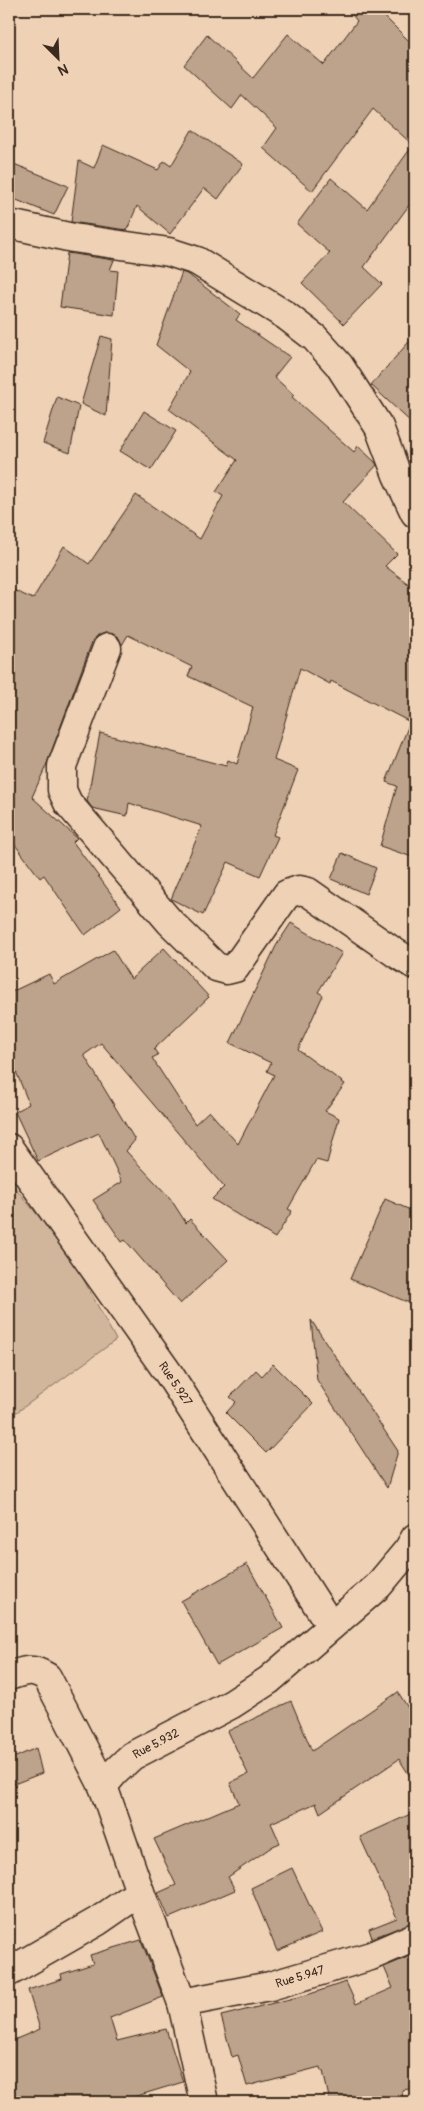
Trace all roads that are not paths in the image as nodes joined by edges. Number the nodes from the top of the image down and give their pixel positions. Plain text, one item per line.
1 (9, 224) edge
2 (415, 513) edge
3 (107, 648) dead end
4 (415, 965) edge
5 (9, 1148) edge
6 (415, 1538) edge
7 (403, 1570) edge
8 (332, 1626) junction
9 (9, 1676) edge
10 (103, 1786) junction
11 (140, 1892) junction
12 (415, 1937) edge
13 (9, 1972) edge
14 (182, 2004) junction
15 (204, 2102) edge

1 - 2 street
3 - 4 street
5 - 8 street, Rue 5.927
6 - 7 street, Rue 5.932
7 - 8 street, Rue 5.932
8 - 10 street, Rue 5.932
9 - 10 street
10 - 11 street
11 - 13 street
11 - 14 street
12 - 14 street, Rue 5.947
14 - 15 street

